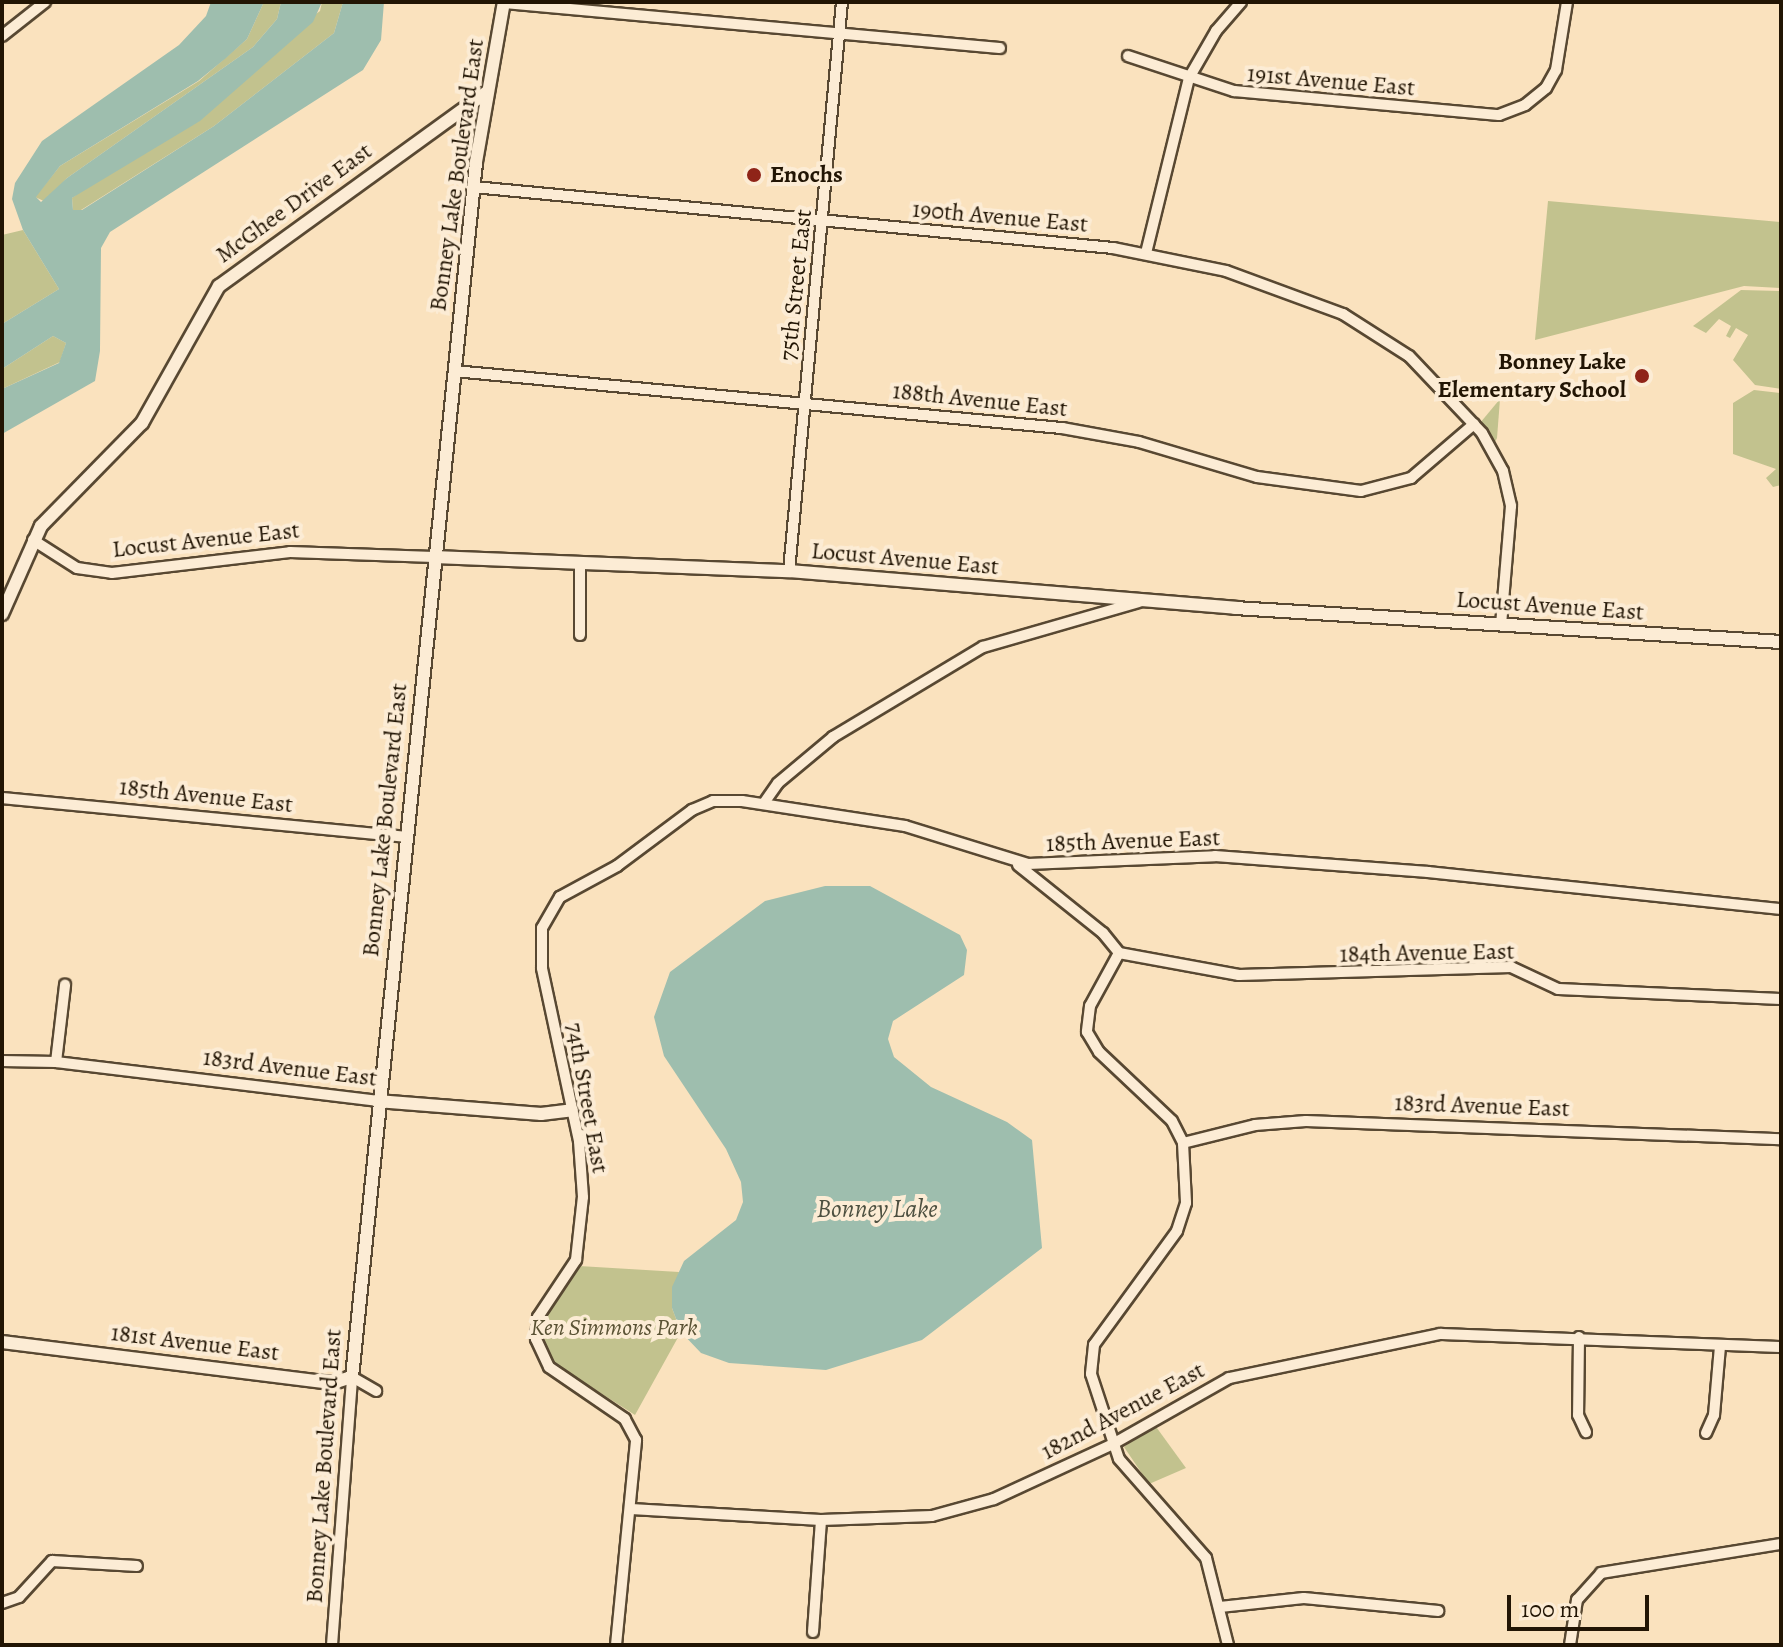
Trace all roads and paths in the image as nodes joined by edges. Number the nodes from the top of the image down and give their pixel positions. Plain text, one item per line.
1 (45, 2) edge
2 (504, 2) edge
3 (842, 2) edge
4 (1241, 2) edge
5 (1567, 2) edge
6 (840, 34) junction
7 (2, 36) edge
8 (1000, 48) dead end
9 (1128, 56) dead end
10 (1189, 78) junction
11 (487, 92) junction
12 (474, 187) junction
13 (823, 221) junction
14 (1146, 253) junction
15 (454, 371) junction
16 (805, 404) junction
17 (1474, 424) junction
18 (33, 540) junction
19 (434, 557) junction
20 (580, 562) junction
21 (789, 571) junction
22 (1142, 601) junction
23 (2, 614) edge
24 (1501, 624) junction
25 (580, 635) dead end
26 (1781, 642) edge
27 (2, 798) edge
28 (764, 803) junction
29 (405, 837) junction
30 (1016, 863) junction
31 (568, 894) joint
32 (1781, 909) edge
33 (1119, 953) junction
34 (65, 985) dead end
35 (1781, 999) edge
36 (2, 1061) edge
37 (56, 1062) junction
38 (377, 1101) junction
39 (572, 1110) junction
40 (1781, 1139) edge
41 (1183, 1143) junction
42 (1579, 1337) junction
43 (2, 1342) edge
44 (1720, 1346) junction
45 (1781, 1347) edge
46 (352, 1377) junction
47 (376, 1391) dead end
48 (1586, 1432) dead end
49 (1706, 1433) dead end
50 (1113, 1444) junction
51 (631, 1509) junction
52 (821, 1520) junction
53 (1781, 1544) edge
54 (137, 1566) dead end
55 (2, 1603) edge
56 (1220, 1607) junction
57 (1438, 1611) dead end
58 (813, 1632) dead end
59 (332, 1645) edge
60 (616, 1645) edge
61 (1228, 1645) edge
62 (1570, 1645) edge

1 - 7 street
2 - 6 street
2 - 11 street, Bonney Lake Boulevard East
3 - 6 street, 75th Street East
4 - 10 street
5 - 10 street, 191st Avenue East
6 - 8 street
6 - 13 street, 75th Street East
9 - 10 street, 191st Avenue East
10 - 14 street
11 - 12 street, Bonney Lake Boulevard East
11 - 18 street, McGhee Drive East
12 - 13 street, 190th Avenue East
12 - 15 street, Bonney Lake Boulevard East
13 - 14 street, 190th Avenue East
13 - 16 street, 75th Street East
14 - 17 street, 190th Avenue East
15 - 16 street, 188th Avenue East
15 - 19 street, Bonney Lake Boulevard East
16 - 17 street, 188th Avenue East
16 - 21 street, 75th Street East
17 - 24 street, 190th Avenue East
18 - 19 street, Locust Avenue East
18 - 23 street, McGhee Drive East
19 - 20 street, Locust Avenue East
19 - 29 street, Bonney Lake Boulevard East
20 - 21 street, Locust Avenue East
20 - 25 street
21 - 22 street, Locust Avenue East
22 - 24 street, Locust Avenue East
22 - 28 street
24 - 26 street, Locust Avenue East
27 - 29 street, 185th Avenue East
28 - 30 street, 185th Avenue East
28 - 31 street, 185th Avenue East
29 - 38 street, Bonney Lake Boulevard East
30 - 32 street, 185th Avenue East
30 - 33 street
31 - 39 street, 74th Street East
33 - 35 street, 184th Avenue East
33 - 41 street
34 - 37 street
36 - 37 street, 183rd Avenue East
37 - 38 street, 183rd Avenue East
38 - 39 street, 183rd Avenue East
38 - 46 street, Bonney Lake Boulevard East
39 - 51 street, 74th Street East
40 - 41 street, 183rd Avenue East
41 - 50 street
42 - 44 street, 182nd Avenue East
42 - 48 street
42 - 50 street, 182nd Avenue East
43 - 46 street, 181st Avenue East
44 - 45 street, 182nd Avenue East
44 - 49 street
46 - 47 street
46 - 59 street, Bonney Lake Boulevard East
50 - 52 street, 182nd Avenue East
50 - 56 street
51 - 52 street, 182nd Avenue East
51 - 60 street, 74th Street East
52 - 58 street
53 - 62 street
54 - 55 street
56 - 57 street
56 - 61 street

